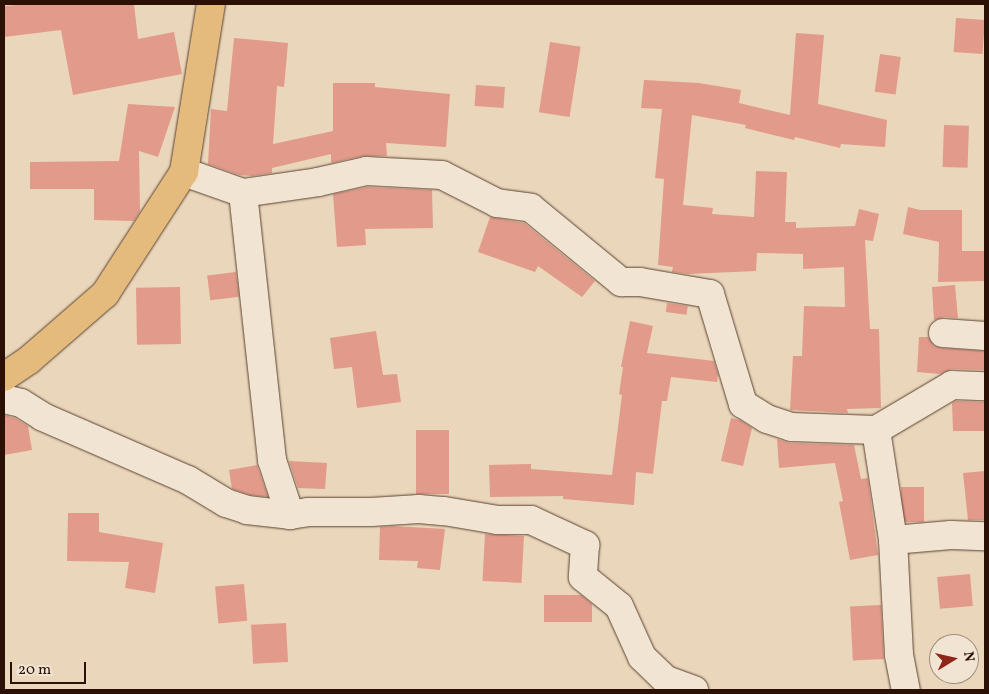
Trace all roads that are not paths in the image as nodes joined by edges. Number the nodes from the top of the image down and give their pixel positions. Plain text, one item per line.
1 (211, 4) edge
2 (184, 172) junction
3 (243, 193) junction
4 (943, 333) dead end
5 (985, 336) edge
6 (4, 377) edge
7 (985, 386) edge
8 (4, 399) edge
9 (876, 430) junction
10 (290, 515) junction
11 (985, 536) edge
12 (892, 540) junction
13 (694, 690) edge
14 (906, 690) edge

1 - 2 main road
2 - 3 street
2 - 6 main road
3 - 9 street
3 - 10 street
4 - 5 street
7 - 9 street
8 - 10 street
9 - 12 street
10 - 13 street
11 - 12 street
12 - 14 street

